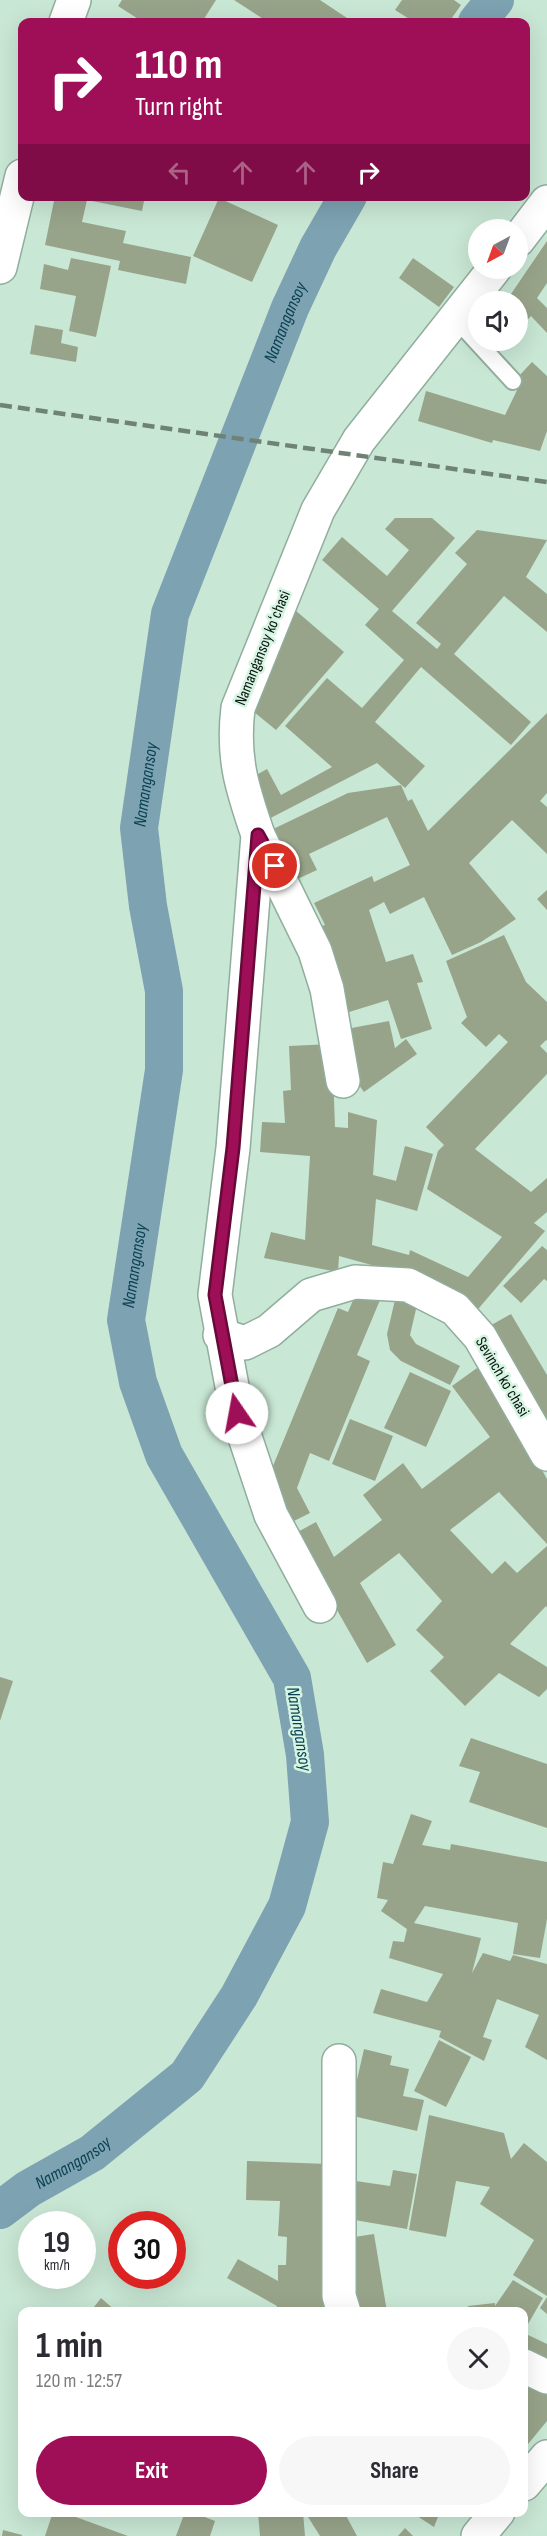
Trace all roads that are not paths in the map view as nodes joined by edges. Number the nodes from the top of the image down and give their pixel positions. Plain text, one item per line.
1 (74, 0) edge
2 (67, 18) edge
3 (18, 193) edge
4 (547, 202) edge
5 (528, 227) edge
6 (0, 267) edge
7 (487, 279) edge
8 (456, 319) junction
9 (513, 381) dead end
10 (258, 835) junction
11 (343, 1081) dead end
12 (220, 1335) junction
13 (547, 1454) edge
14 (320, 1606) dead end
15 (339, 2061) dead end
16 (342, 2307) edge
17 (528, 2368) edge
18 (547, 2377) edge
19 (547, 2457) edge
20 (528, 2479) edge
21 (494, 2517) edge
22 (478, 2536) edge

1 - 2 street
3 - 6 street
4 - 5 street
7 - 8 street, Namangansoy koʻchasi
8 - 9 lane
8 - 10 street, Namangansoy koʻchasi
10 - 11 street
10 - 12 street, Namangansoy koʻchasi
12 - 13 street, Sevinch koʻchasi
12 - 14 street, Namangansoy koʻchasi
15 - 16 street
17 - 18 street
19 - 20 street
21 - 22 street

